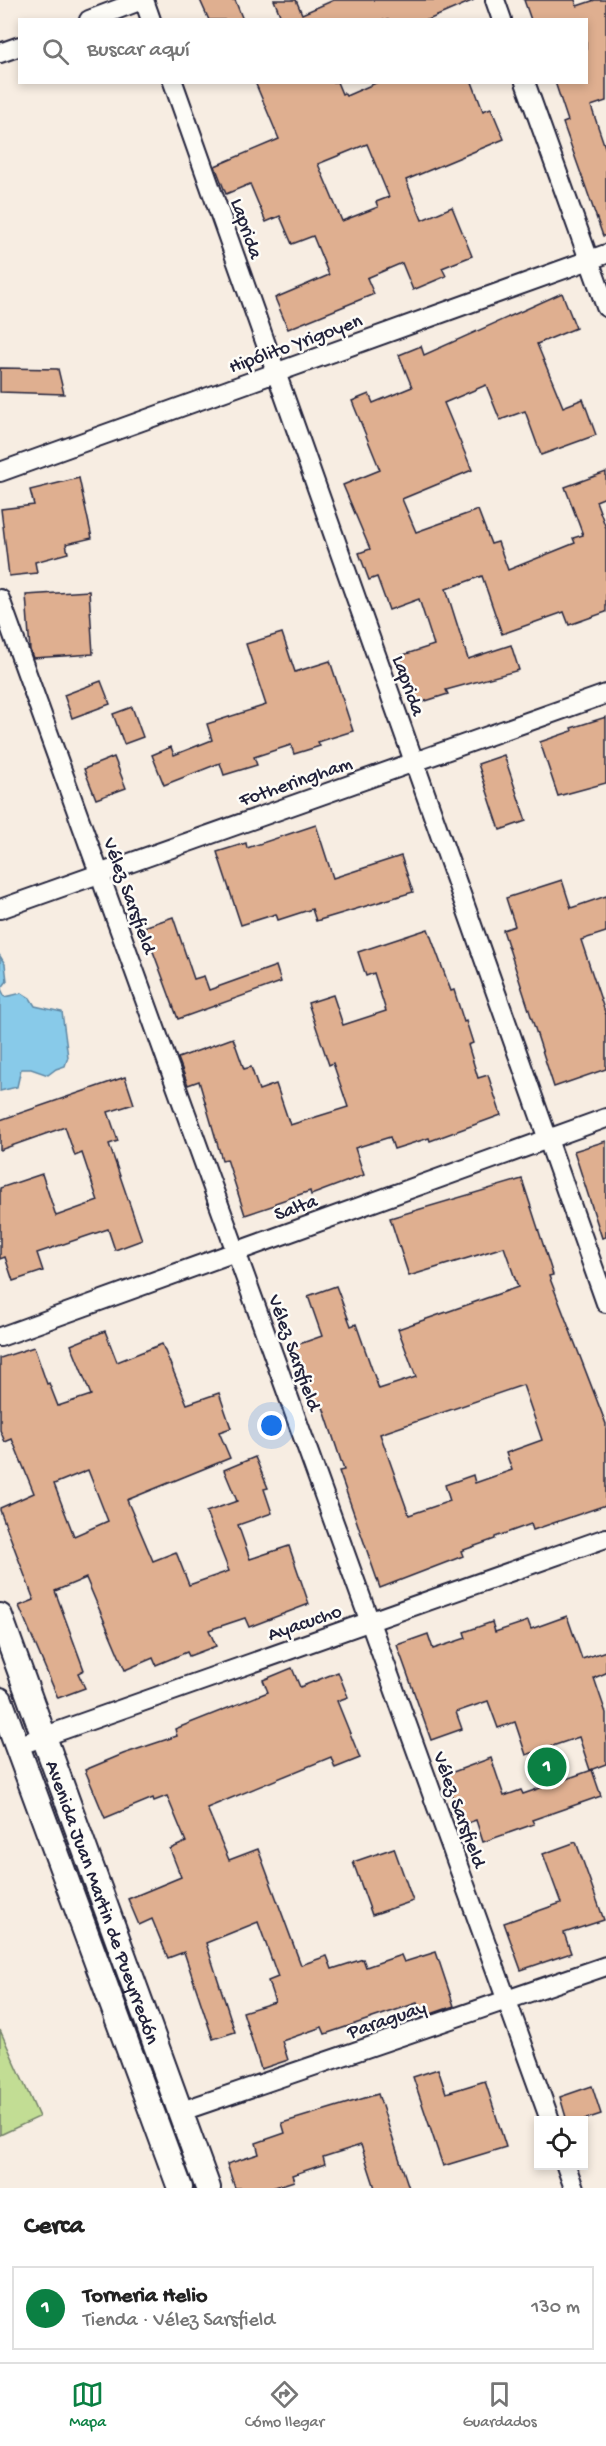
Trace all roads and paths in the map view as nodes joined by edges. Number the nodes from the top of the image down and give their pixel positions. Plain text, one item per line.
1 (143, 0) edge
2 (495, 0) edge
3 (94, 18) edge
4 (150, 18) edge
5 (501, 18) edge
6 (18, 47) edge
7 (0, 53) edge
8 (174, 84) edge
9 (526, 84) edge
10 (606, 254) edge
11 (589, 261) junction
12 (606, 307) edge
13 (275, 373) junction
14 (0, 472) edge
15 (0, 599) edge
16 (606, 694) edge
17 (414, 762) junction
18 (99, 872) junction
19 (0, 909) edge
20 (606, 1118) edge
21 (549, 1138) junction
22 (236, 1252) junction
23 (606, 1303) edge
24 (0, 1337) edge
25 (606, 1538) edge
26 (0, 1616) edge
27 (370, 1622) junction
28 (0, 1700) edge
29 (42, 1737) junction
30 (17, 1746) junction
31 (606, 1966) edge
32 (507, 2001) junction
33 (179, 2112) junction
34 (548, 2116) edge
35 (567, 2170) edge
36 (180, 2188) edge
37 (208, 2188) edge
38 (574, 2188) edge

1 - 3 street
1 - 4 street
2 - 5 street
6 - 7 street
8 - 13 street, Laprida
9 - 11 street
10 - 11 street, Hipólito Yrigoyen
11 - 12 street
11 - 13 street, Hipólito Yrigoyen
13 - 14 street, Hipólito Yrigoyen
13 - 17 street, Laprida
15 - 18 street, Vélez Sarsfield
16 - 17 street, Fotheringham
17 - 18 street, Fotheringham
17 - 21 street, Laprida
18 - 19 street, Fotheringham
18 - 22 street, Vélez Sarsfield
20 - 21 street, Salta
21 - 22 street, Salta
21 - 23 street, Laprida
22 - 24 street, Salta
22 - 27 street, Vélez Sarsfield
25 - 27 street, Ayacucho
26 - 29 main road, Avenida Juan Martin de Pueyrredón
27 - 29 street, Ayacucho
27 - 32 street, Vélez Sarsfield
28 - 30 main road, Avenida Juan Martin de Pueyrredón
29 - 30 street, Ayacucho
29 - 33 main road, Avenida Juan Martin de Pueyrredón
30 - 36 main road, Avenida Juan Martin de Pueyrredón
31 - 32 street, Paraguay
32 - 33 street, Paraguay
32 - 34 street, Vélez Sarsfield
33 - 37 main road, Avenida Juan Martin de Pueyrredón
35 - 38 street

